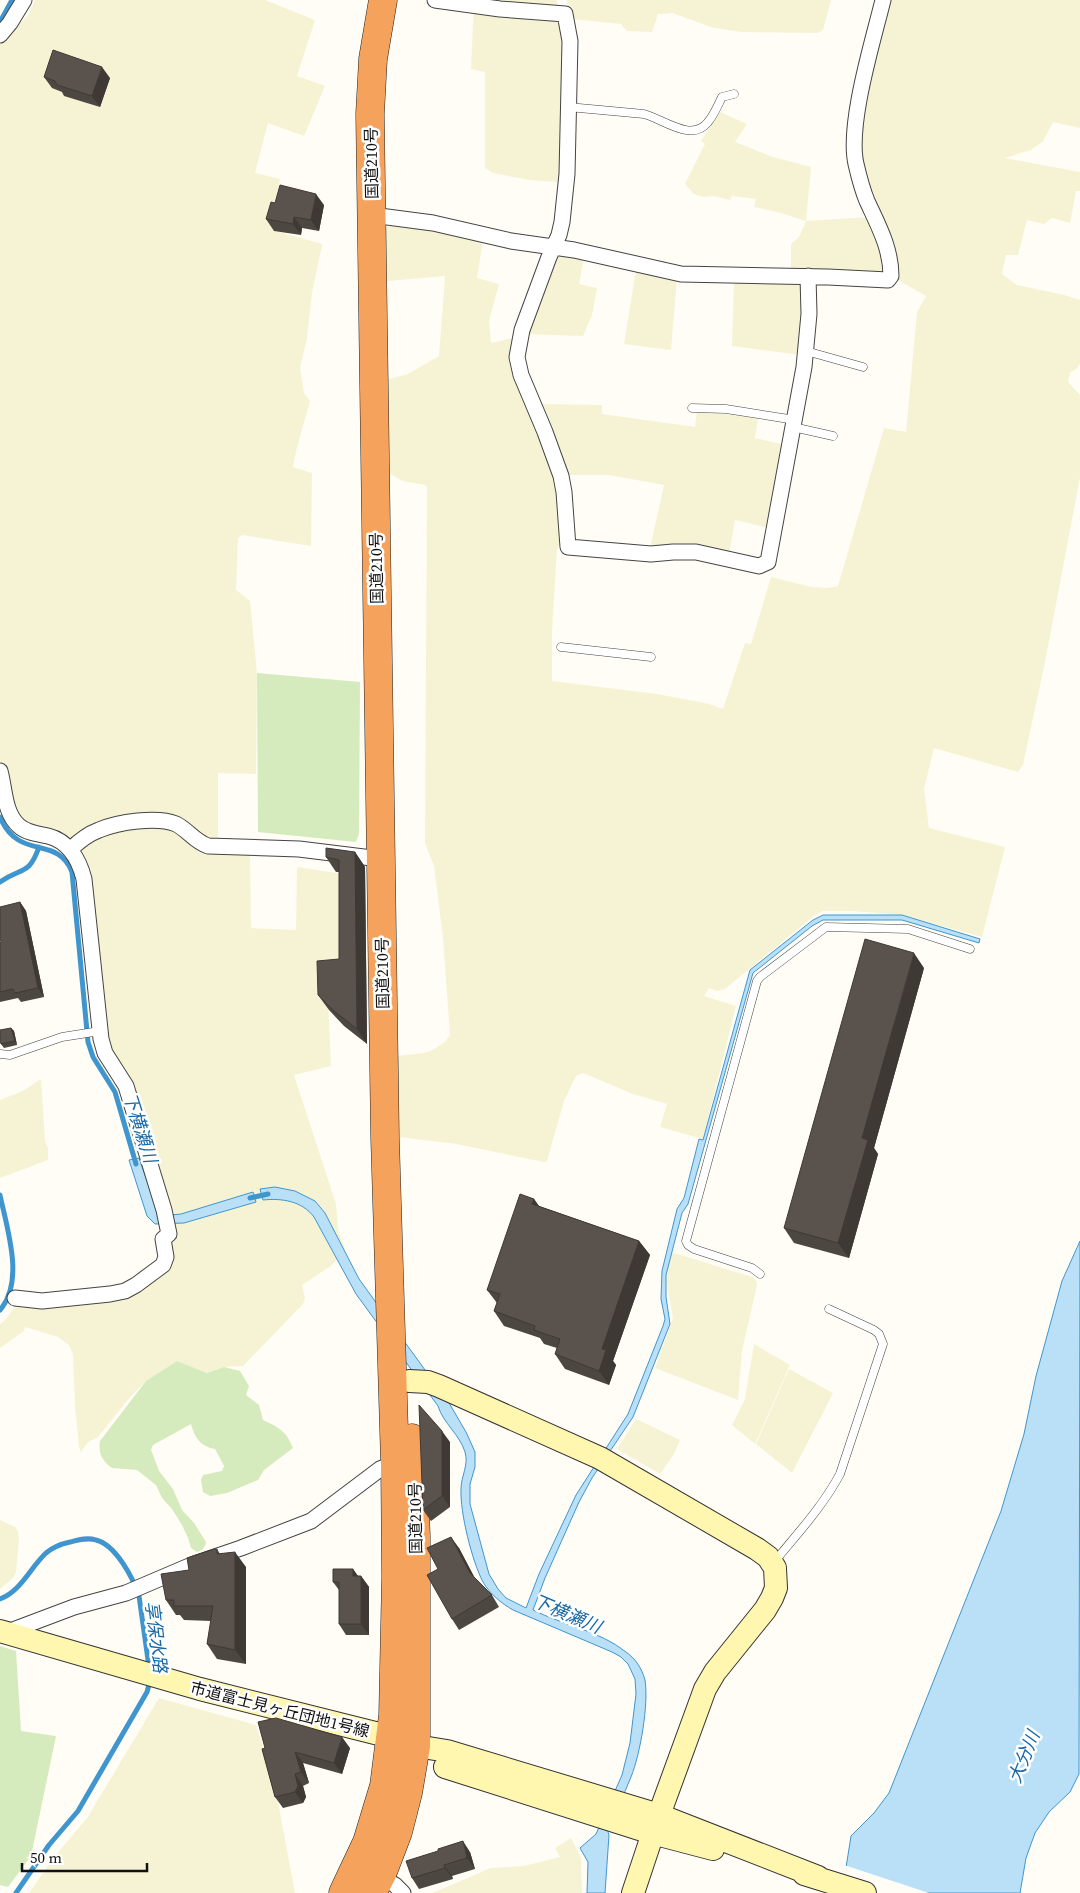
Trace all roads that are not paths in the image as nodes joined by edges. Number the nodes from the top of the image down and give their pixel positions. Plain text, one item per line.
1 (24, 0) edge
2 (383, 0) edge
3 (435, 0) edge
4 (883, 0) edge
5 (0, 35) edge
6 (734, 94) dead end
7 (568, 107) junction
8 (372, 215) junction
9 (554, 246) junction
10 (808, 276) junction
11 (806, 351) junction
12 (863, 367) dead end
13 (692, 408) dead end
14 (794, 424) junction
15 (833, 436) dead end
16 (561, 647) dead end
17 (651, 657) dead end
18 (0, 771) edge
19 (70, 850) junction
20 (380, 859) junction
21 (970, 949) dead end
22 (100, 1031) junction
23 (0, 1054) edge
24 (385, 1138) junction
25 (760, 1274) dead end
26 (14, 1298) dead end
27 (829, 1309) dead end
28 (409, 1381) junction
29 (395, 1463) junction
30 (773, 1563) junction
31 (3, 1632) edge
32 (391, 1737) junction
33 (416, 1746) junction
34 (656, 1824) junction
35 (376, 1885) edge
36 (344, 1893) edge
37 (403, 1893) edge
38 (633, 1893) edge
39 (865, 1893) edge

1 - 5 street
2 - 8 highway, 国道210号
3 - 7 street
4 - 10 street
6 - 7 lane
7 - 9 street
8 - 9 street
8 - 20 highway, 国道210号
9 - 10 street
9 - 14 street
10 - 11 street
11 - 12 lane
11 - 14 street
13 - 14 lane
14 - 15 lane
16 - 17 lane
18 - 19 street
19 - 20 street
19 - 22 street
20 - 24 highway, 国道210号
21 - 25 lane
22 - 23 lane
22 - 26 street
24 - 28 highway, 国道210号
24 - 29 highway, 国道210号
27 - 30 lane
28 - 30 street
28 - 33 highway, 国道210号
29 - 31 street
29 - 32 highway, 国道210号
30 - 34 street
31 - 32 street, 市道富士見ヶ丘団地1号線
32 - 33 street, 市道富士見ヶ丘団地1号線
32 - 36 highway, 国道210号
33 - 34 street, 市道富士見ヶ丘団地1号線
33 - 35 highway, 国道210号
34 - 38 street
34 - 39 street, 市道富士見ヶ丘団地1号線
35 - 37 street

